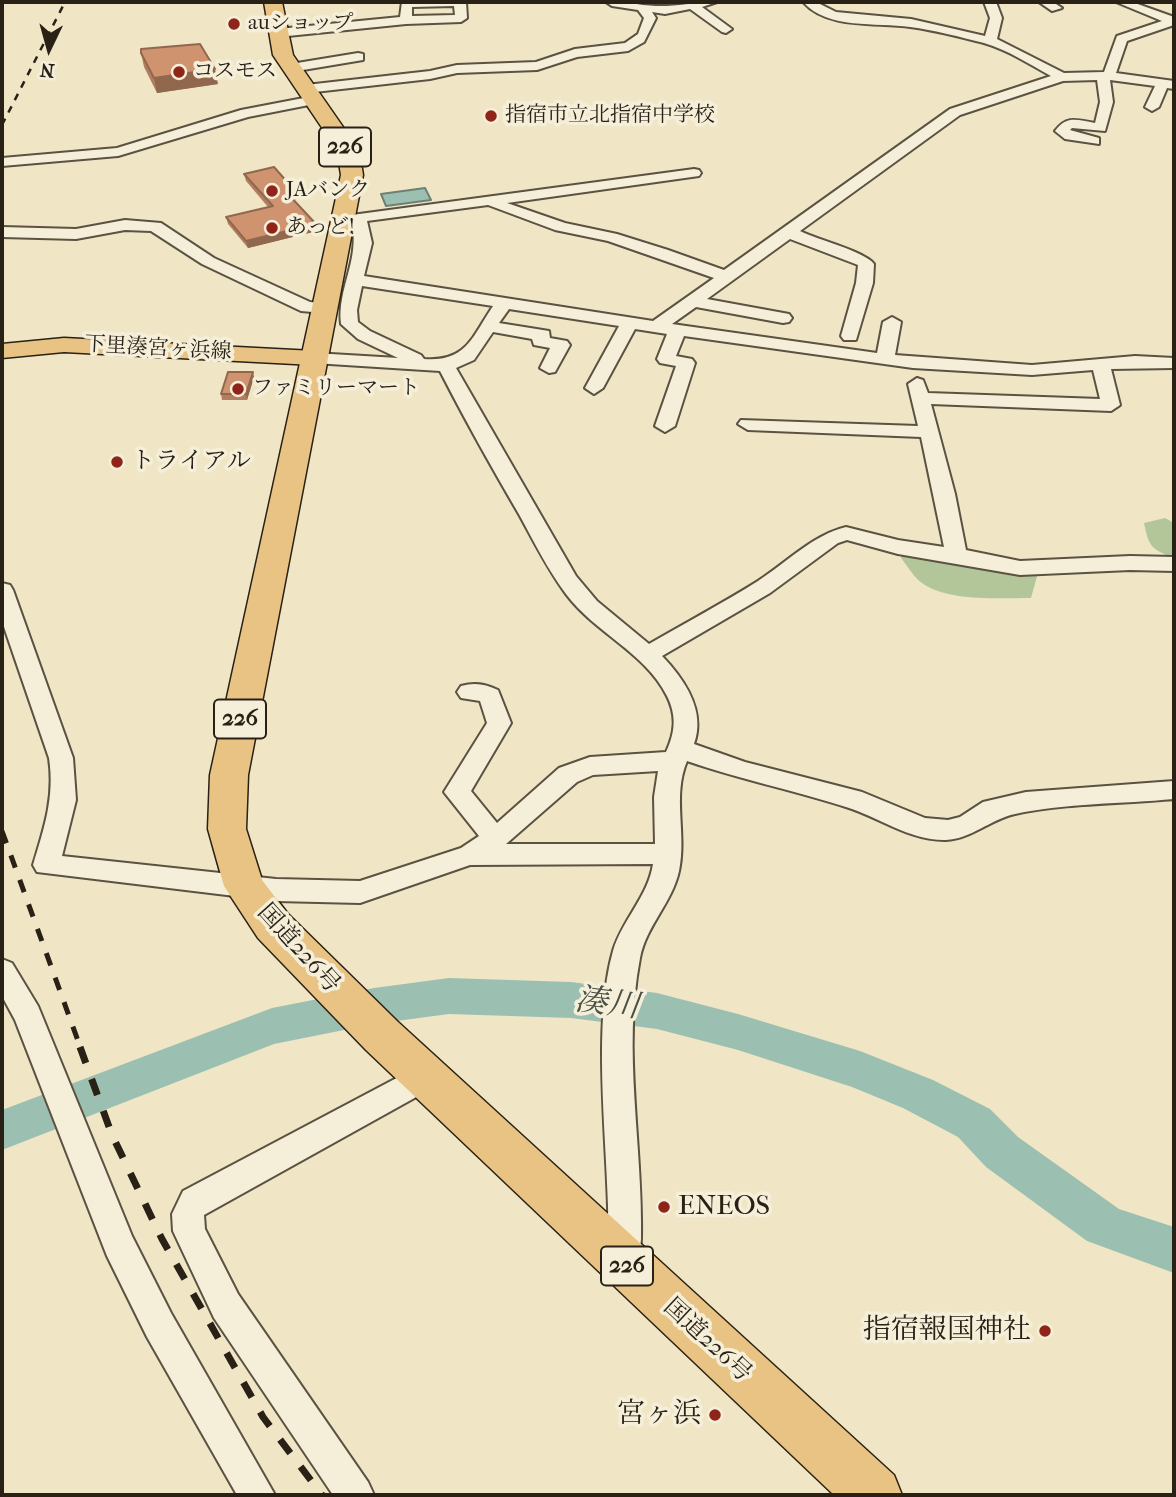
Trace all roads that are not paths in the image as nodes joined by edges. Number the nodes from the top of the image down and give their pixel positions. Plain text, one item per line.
1 (273, 2) edge
2 (612, 2) edge
3 (711, 2) edge
4 (808, 2) edge
5 (990, 2) edge
6 (1128, 4) edge
7 (693, 6) junction
8 (644, 9) junction
9 (1108, 13) dead end
10 (406, 20) dead end
11 (1174, 21) edge
12 (726, 29) dead end
13 (278, 33) junction
14 (990, 41) junction
15 (358, 57) dead end
16 (291, 68) junction
17 (1106, 76) junction
18 (1062, 77) junction
19 (1169, 84) edge
20 (310, 95) junction
21 (1153, 107) dead end
22 (1094, 142) dead end
23 (2, 163) edge
24 (694, 173) dead end
25 (490, 202) junction
26 (351, 219) junction
27 (2, 232) edge
28 (788, 232) junction
29 (724, 276) junction
30 (356, 280) junction
31 (693, 301) junction
32 (504, 303) junction
33 (324, 308) junction
34 (783, 318) dead end
35 (892, 321) dead end
36 (630, 322) junction
37 (487, 326) junction
38 (658, 326) junction
39 (678, 329) junction
40 (850, 336) dead end
41 (2, 351) edge
42 (314, 358) junction
43 (885, 359) junction
44 (913, 363) junction
45 (1174, 363) edge
46 (1101, 365) junction
47 (435, 366) junction
48 (549, 368) dead end
49 (594, 388) dead end
50 (920, 398) junction
51 (748, 424) dead end
52 (665, 426) dead end
53 (927, 432) junction
54 (956, 555) junction
55 (1174, 564) edge
56 (2, 590) edge
57 (648, 654) junction
58 (469, 692) dead end
59 (676, 755) junction
60 (1174, 790) edge
61 (495, 838) junction
62 (666, 854) junction
63 (470, 855) junction
64 (244, 886) junction
65 (2, 971) edge
66 (425, 1076) junction
67 (622, 1262) junction
68 (257, 1495) edge
69 (355, 1495) edge
70 (874, 1495) edge

1 - 13 highway, 国道226号 / 226
2 - 8 street
3 - 7 street
4 - 14 street
5 - 14 street
6 - 9 street
6 - 11 street
7 - 8 street
7 - 12 street
8 - 20 street
10 - 13 street
11 - 17 street
13 - 16 highway, 国道226号 / 226
14 - 18 street
15 - 16 street
16 - 20 highway, 国道226号 / 226
17 - 18 street
17 - 19 street
17 - 22 street
18 - 28 street
19 - 21 street
20 - 23 street
20 - 26 highway, 国道226号 / 226
24 - 25 street
25 - 26 street
25 - 29 street
26 - 30 street
26 - 33 highway, 国道226号 / 226
27 - 33 street
28 - 29 street
28 - 40 street
29 - 31 street
30 - 32 street
30 - 47 street
31 - 34 street
31 - 38 street
32 - 36 street
32 - 37 street
33 - 42 highway, 国道226号 / 226
35 - 43 street
36 - 38 street
36 - 49 street
37 - 47 street
37 - 48 street
38 - 39 street
39 - 43 street
39 - 52 street
41 - 42 main road, 下里湊宮ヶ浜線
42 - 47 street
42 - 64 highway, 国道226号 / 226
43 - 44 street
44 - 46 street
44 - 50 street
45 - 46 street
46 - 50 street
47 - 57 street
50 - 53 street
51 - 53 street
53 - 54 street
54 - 55 street
54 - 57 street
56 - 64 street
57 - 59 street
58 - 61 street
59 - 60 street
59 - 61 street
59 - 62 street
61 - 63 street
62 - 63 street
62 - 67 street
63 - 64 street
64 - 66 highway, 国道226号 / 226
65 - 68 street
66 - 67 highway, 国道226号 / 226
66 - 69 street
67 - 70 highway, 国道226号 / 226

